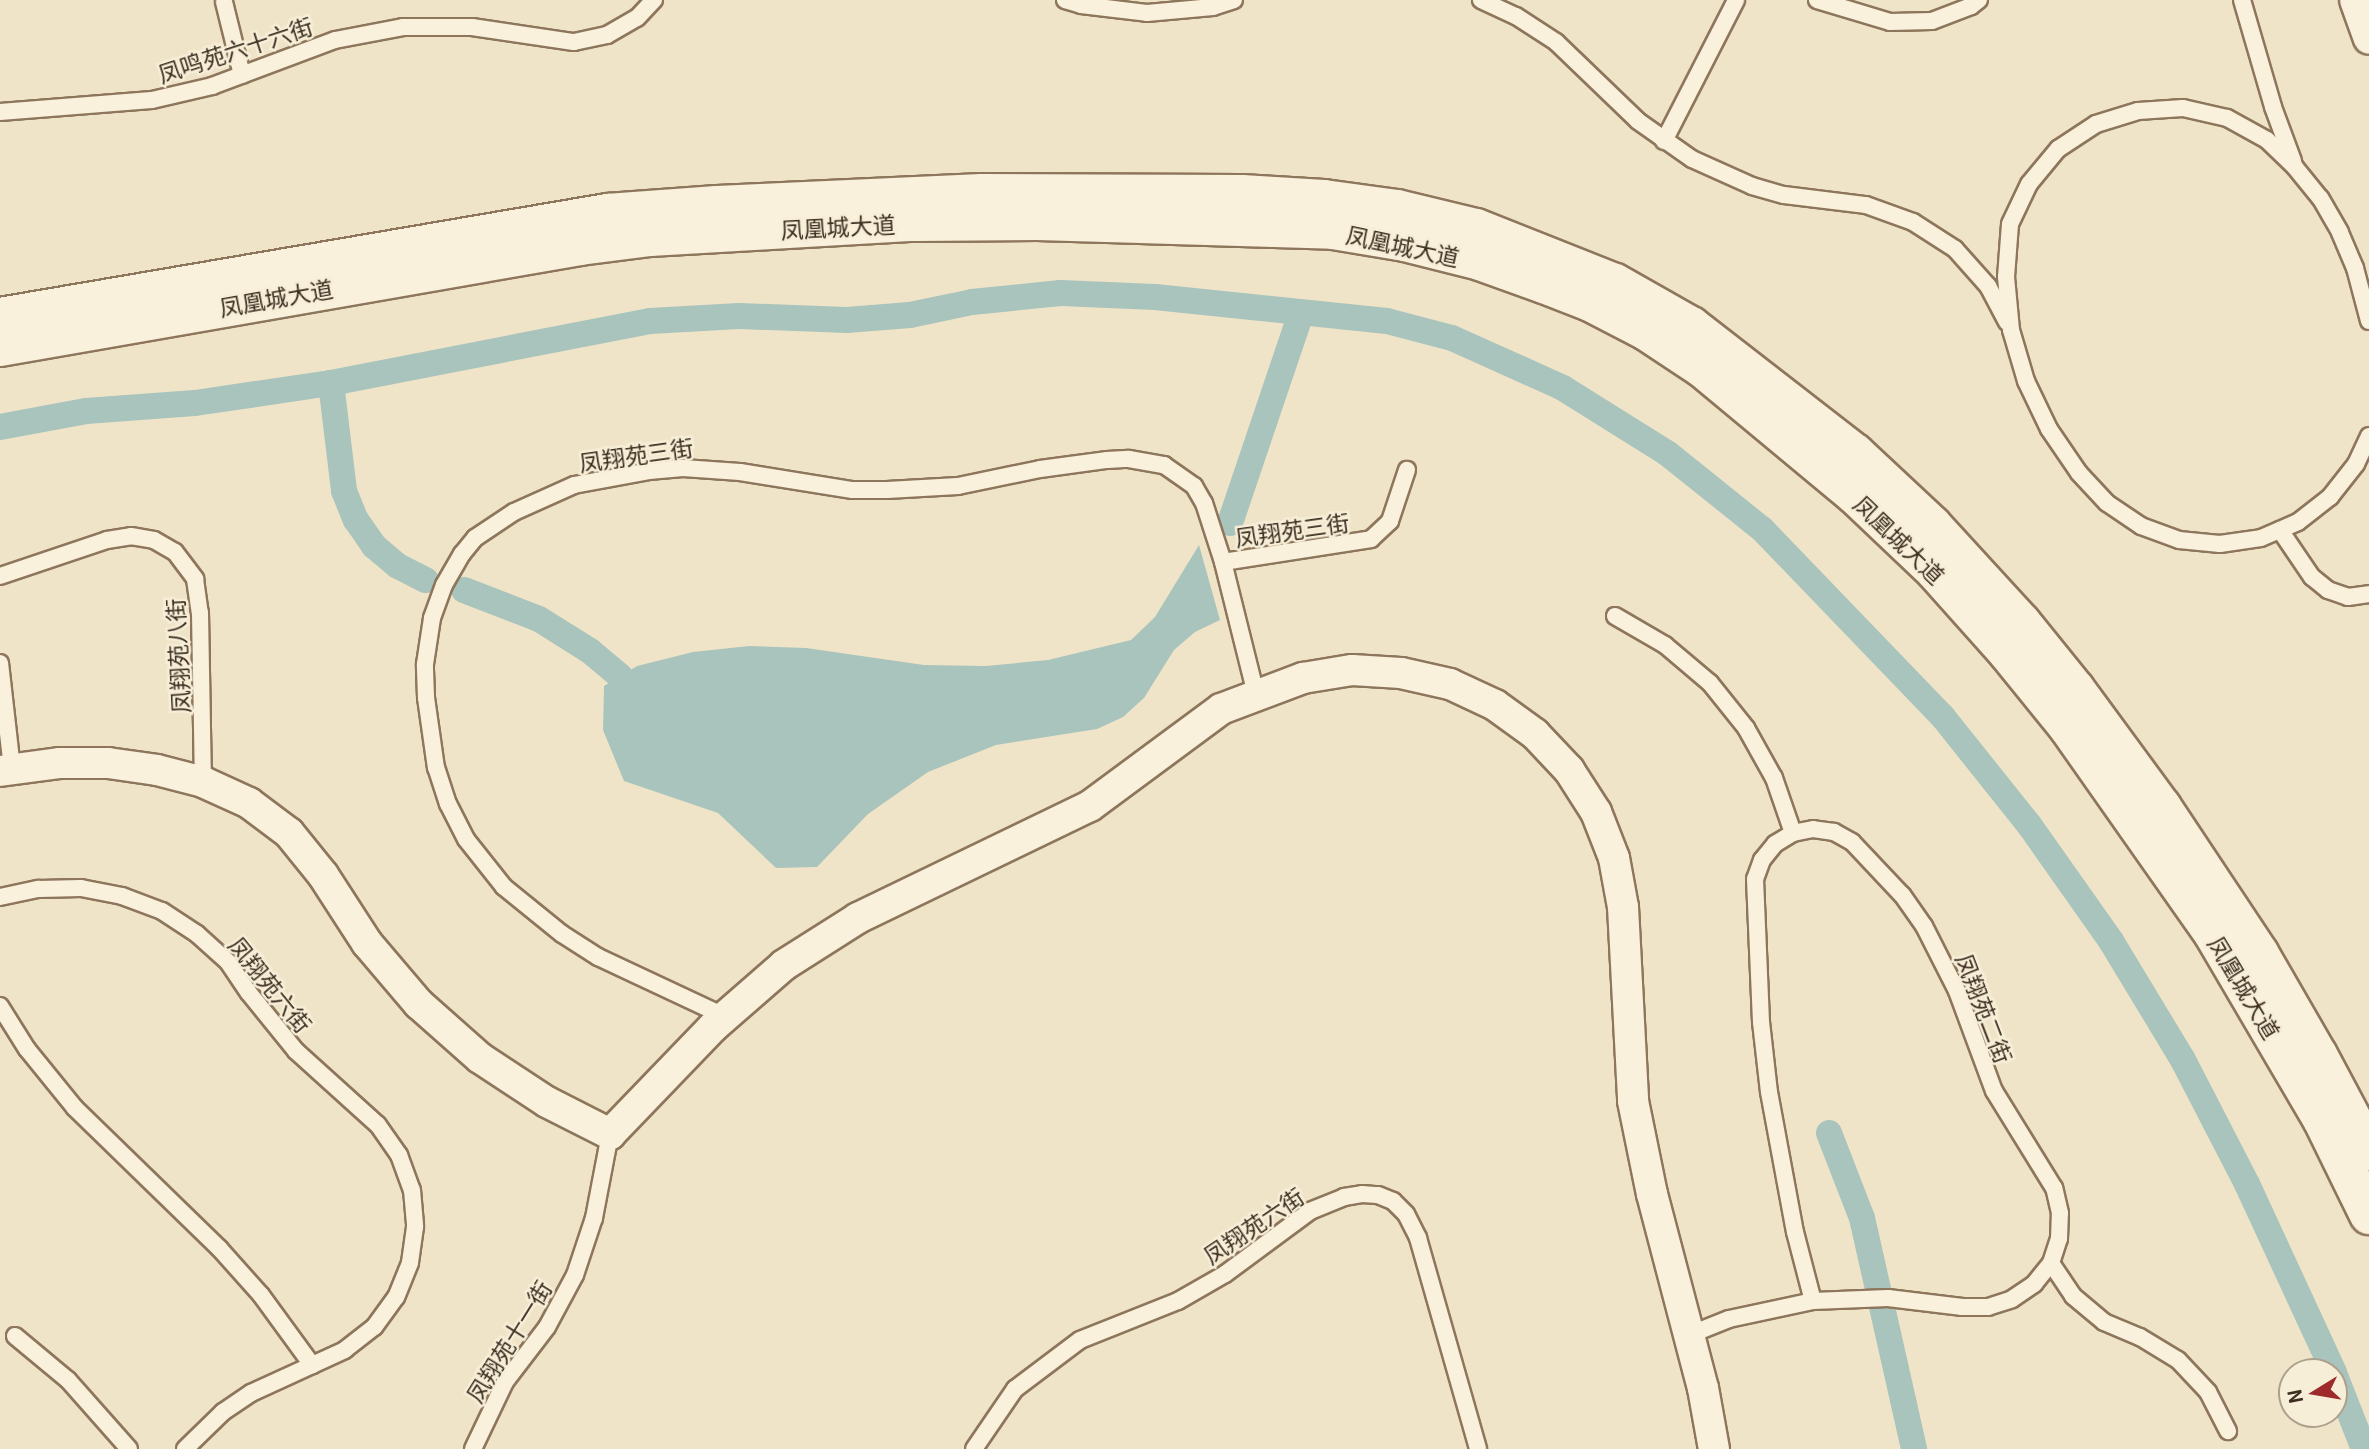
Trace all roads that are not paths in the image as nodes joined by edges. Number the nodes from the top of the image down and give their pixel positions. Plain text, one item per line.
1 (654, 0) edge
2 (1065, 0) edge
3 (1234, 0) edge
4 (1481, 0) edge
5 (1736, 0) edge
6 (1817, 0) edge
7 (1979, 0) edge
8 (2242, 0) edge
9 (2355, 0) edge
10 (224, 2) dead end
11 (2369, 39) edge
12 (242, 75) junction
13 (0, 112) edge
14 (1664, 141) junction
15 (2295, 167) junction
16 (0, 317) edge
17 (2369, 321) edge
18 (2011, 330) junction
19 (0, 347) edge
20 (2369, 436) edge
21 (1408, 470) dead end
22 (2280, 530) junction
23 (1223, 562) junction
24 (0, 576) edge
25 (2369, 594) edge
26 (1615, 616) dead end
27 (0, 663) edge
28 (1256, 694) junction
29 (6, 769) edge
30 (204, 782) junction
31 (1793, 833) junction
32 (0, 897) edge
33 (0, 1006) edge
34 (724, 1016) junction
35 (610, 1134) junction
36 (2369, 1151) edge
37 (2369, 1215) edge
38 (2051, 1263) junction
39 (1813, 1301) junction
40 (1689, 1335) junction
41 (15, 1336) dead end
42 (312, 1365) junction
43 (2228, 1431) dead end
44 (129, 1449) edge
45 (185, 1449) edge
46 (473, 1449) edge
47 (974, 1449) edge
48 (1478, 1449) edge
49 (1714, 1449) edge

1 - 12 lane, 凤鸣苑六十六街
2 - 3 lane
4 - 14 lane
5 - 14 lane
6 - 7 lane
8 - 15 lane
9 - 11 street
10 - 12 lane
12 - 13 lane, 凤鸣苑六十六街
14 - 18 lane
15 - 17 lane
15 - 18 lane
16 - 36 main road, 凤凰城大道
18 - 22 lane
19 - 37 main road, 凤凰城大道
20 - 22 lane
21 - 23 lane, 凤翔苑三街
22 - 25 lane
23 - 28 lane, 凤翔苑三街
23 - 34 lane, 凤翔苑三街
24 - 30 lane, 凤翔苑八街
26 - 31 lane
27 - 29 lane
28 - 34 street
28 - 40 street
29 - 30 street
30 - 35 street
31 - 38 lane, 凤翔苑二街
31 - 39 lane
32 - 42 lane, 凤翔苑六街
33 - 42 lane
34 - 35 street
35 - 46 lane, 凤翔苑十一街
38 - 39 lane, 凤翔苑二街
38 - 43 lane
39 - 40 lane, 凤翔苑二街
40 - 49 street
41 - 44 lane
42 - 45 lane, 凤翔苑六街
47 - 48 lane, 凤翔苑六街

